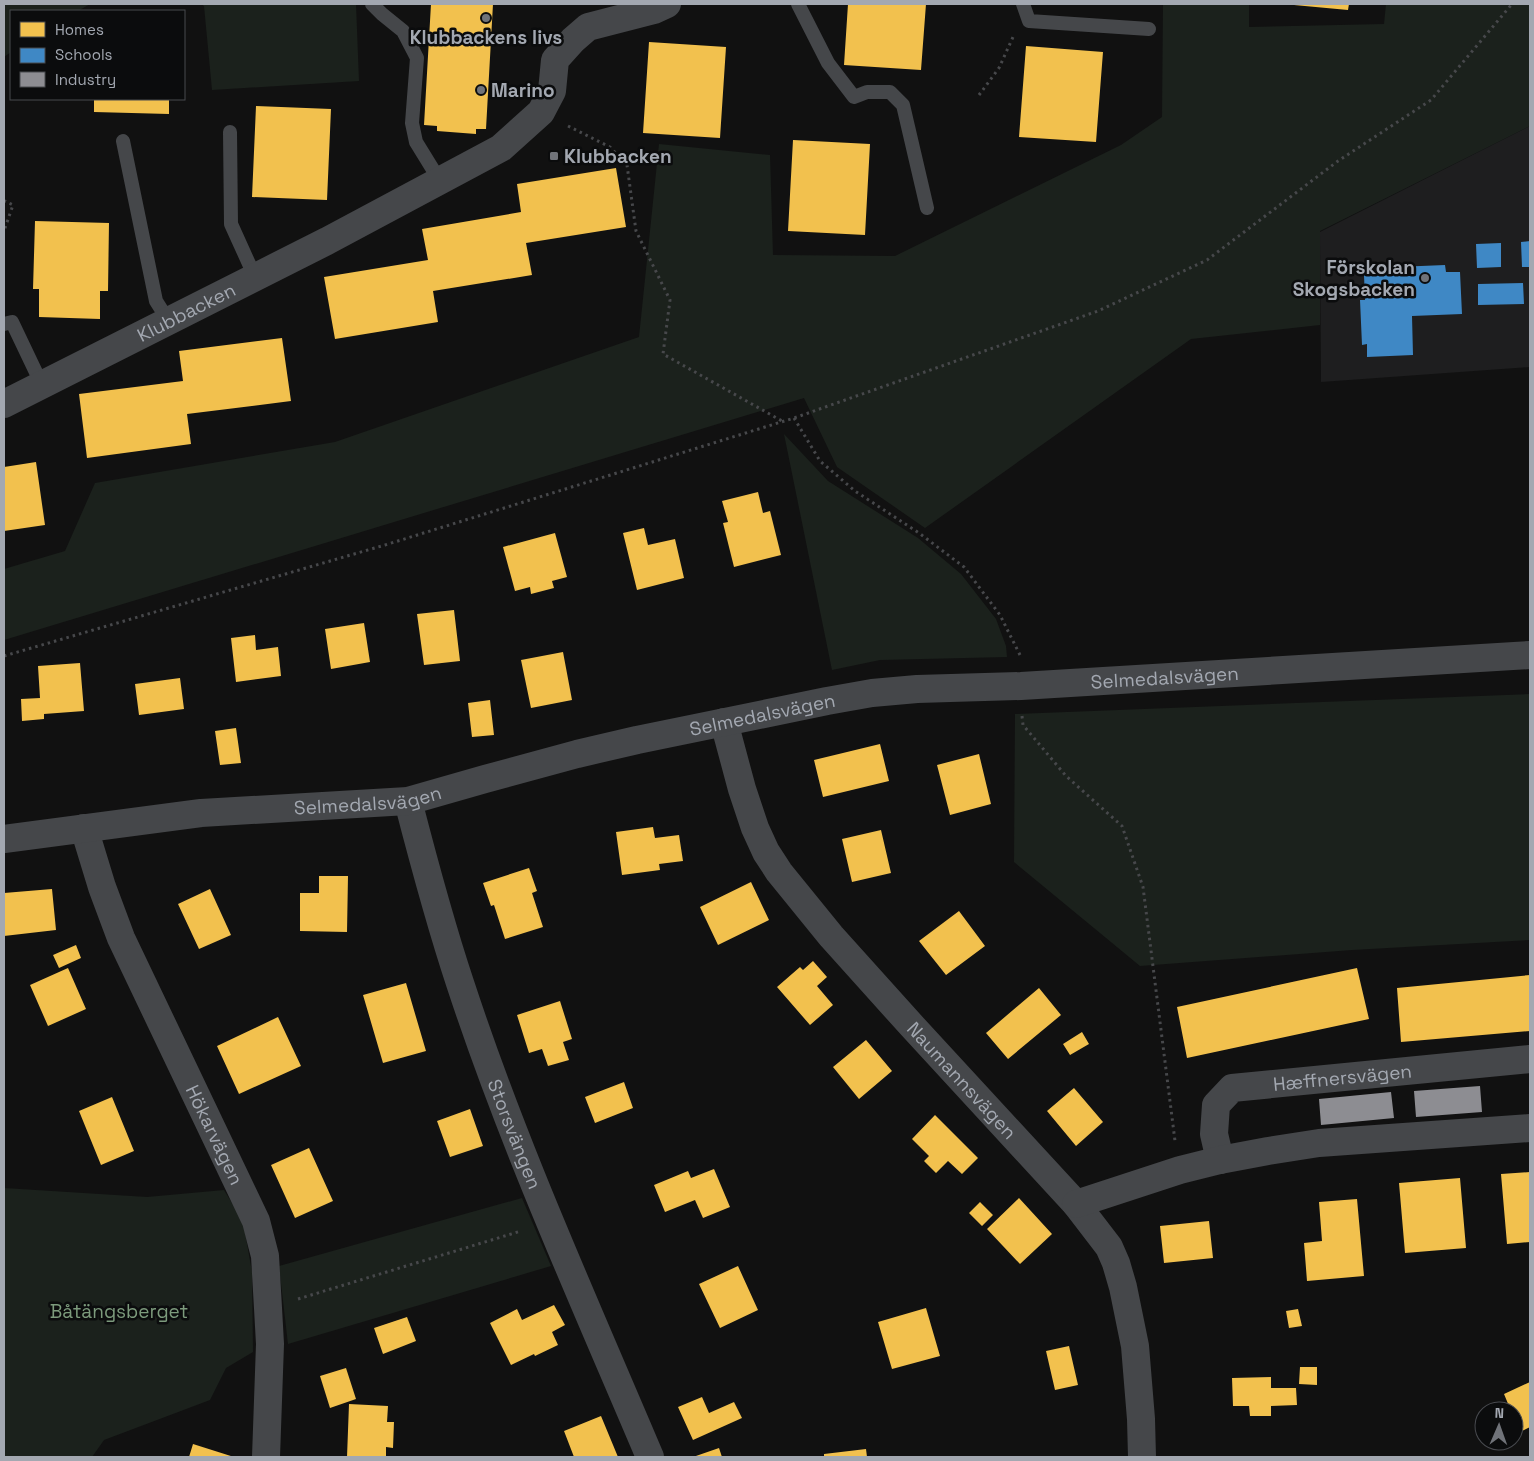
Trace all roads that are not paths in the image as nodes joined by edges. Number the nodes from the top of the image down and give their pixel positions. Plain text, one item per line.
1 (372, 4) edge
2 (667, 4) edge
3 (798, 4) edge
4 (1023, 4) edge
5 (1149, 30) dead end
6 (230, 132) dead end
7 (123, 141) dead end
8 (440, 181) junction
9 (927, 208) dead end
10 (255, 277) junction
11 (168, 320) junction
12 (4, 324) edge
13 (42, 384) junction
14 (4, 404) edge
15 (1530, 655) edge
16 (724, 722) junction
17 (408, 801) junction
18 (84, 828) junction
19 (4, 839) edge
20 (1530, 1059) edge
21 (1530, 1128) edge
22 (1220, 1160) junction
23 (1076, 1204) junction
24 (266, 1457) edge
25 (650, 1457) edge
26 (1142, 1457) edge

1 - 8 lane
2 - 8 street, Klubbacken
3 - 9 lane
4 - 5 lane
6 - 10 lane
7 - 11 lane
8 - 10 street, Klubbacken
10 - 11 street, Klubbacken
11 - 13 street, Klubbacken
12 - 13 lane
13 - 14 street, Klubbacken
15 - 16 street, Selmedalsvägen
16 - 17 street, Selmedalsvägen
16 - 23 street, Naumannsvägen
17 - 18 street, Selmedalsvägen
17 - 25 street, Storsvängen
18 - 19 street, Selmedalsvägen
18 - 24 street, Hökarvägen
20 - 22 street, Hæffnersvägen
21 - 22 street
22 - 23 street
23 - 26 street, Naumannsvägen

